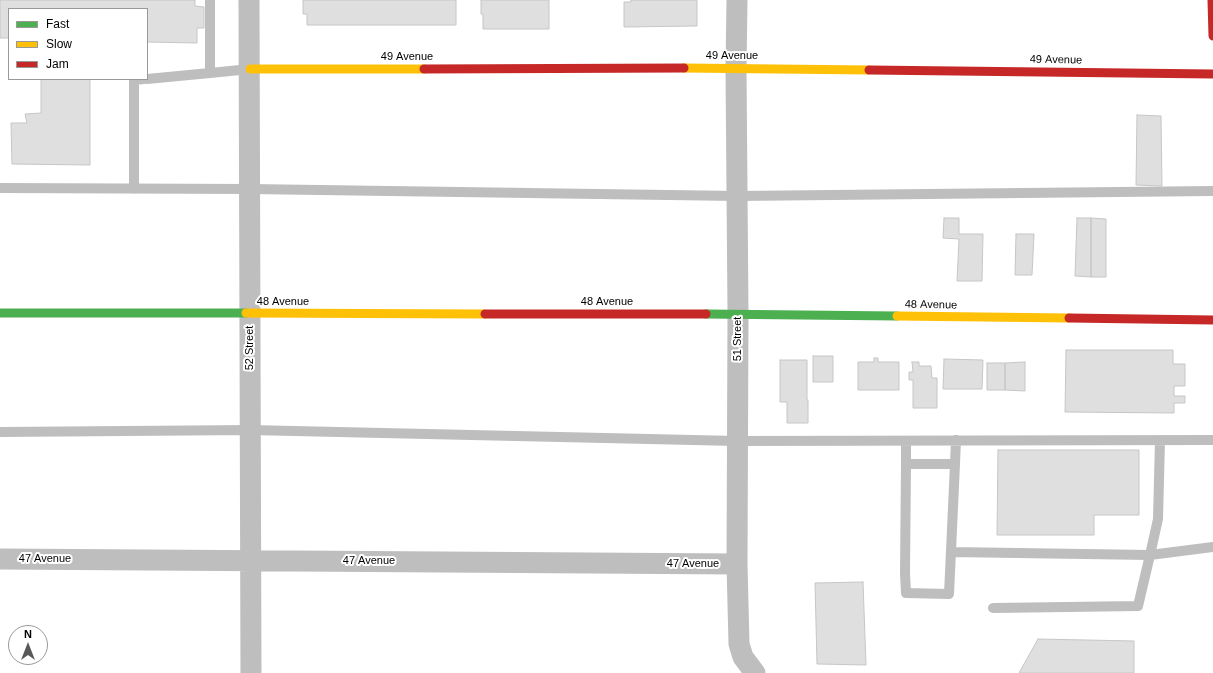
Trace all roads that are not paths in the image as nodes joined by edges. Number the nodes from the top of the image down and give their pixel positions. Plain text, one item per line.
1 (210, 0) edge
2 (249, 0) edge
3 (737, 0) edge
4 (1212, 0) edge
5 (1213, 36) edge
6 (736, 68) junction
7 (250, 69) junction
8 (210, 73) junction
9 (1213, 74) edge
10 (148, 79) edge
11 (134, 80) edge
12 (0, 188) edge
13 (134, 188) junction
14 (250, 189) junction
15 (1213, 191) edge
16 (737, 196) junction
17 (0, 313) edge
18 (250, 314) junction
19 (738, 314) junction
20 (1213, 320) edge
21 (250, 430) junction
22 (0, 432) edge
23 (956, 440) junction
24 (1160, 440) junction
25 (1213, 440) edge
26 (737, 441) junction
27 (906, 441) junction
28 (906, 464) junction
29 (955, 464) junction
30 (1213, 548) edge
31 (952, 552) junction
32 (1150, 555) junction
33 (0, 559) edge
34 (250, 560) junction
35 (737, 564) junction
36 (993, 608) dead end
37 (251, 673) edge
38 (755, 673) edge

1 - 8 lane
2 - 7 street, 52 Street
3 - 6 street, 51 Street
4 - 5 street
6 - 7 street, 49 Avenue
6 - 9 street, 49 Avenue
6 - 16 street, 51 Street
7 - 8 lane
7 - 14 street, 52 Street
8 - 10 lane
11 - 13 lane
12 - 13 lane
13 - 14 lane
14 - 16 lane
14 - 18 street, 52 Street
15 - 16 lane
16 - 19 street, 51 Street
17 - 18 street, 48 Avenue
18 - 19 street, 48 Avenue
18 - 21 street, 52 Street
19 - 20 street, 48 Avenue
19 - 26 street, 51 Street
21 - 22 lane
21 - 26 lane
21 - 34 street, 52 Street
23 - 24 lane
23 - 27 lane
23 - 29 lane
24 - 25 lane
24 - 32 lane
26 - 27 lane
26 - 35 street, 51 Street
27 - 28 lane
28 - 29 lane
28 - 31 lane
29 - 31 lane
30 - 32 lane
31 - 32 lane
32 - 36 lane
33 - 34 street, 47 Avenue
34 - 35 street, 47 Avenue
34 - 37 street, 52 Street
35 - 38 street, 51 Street

